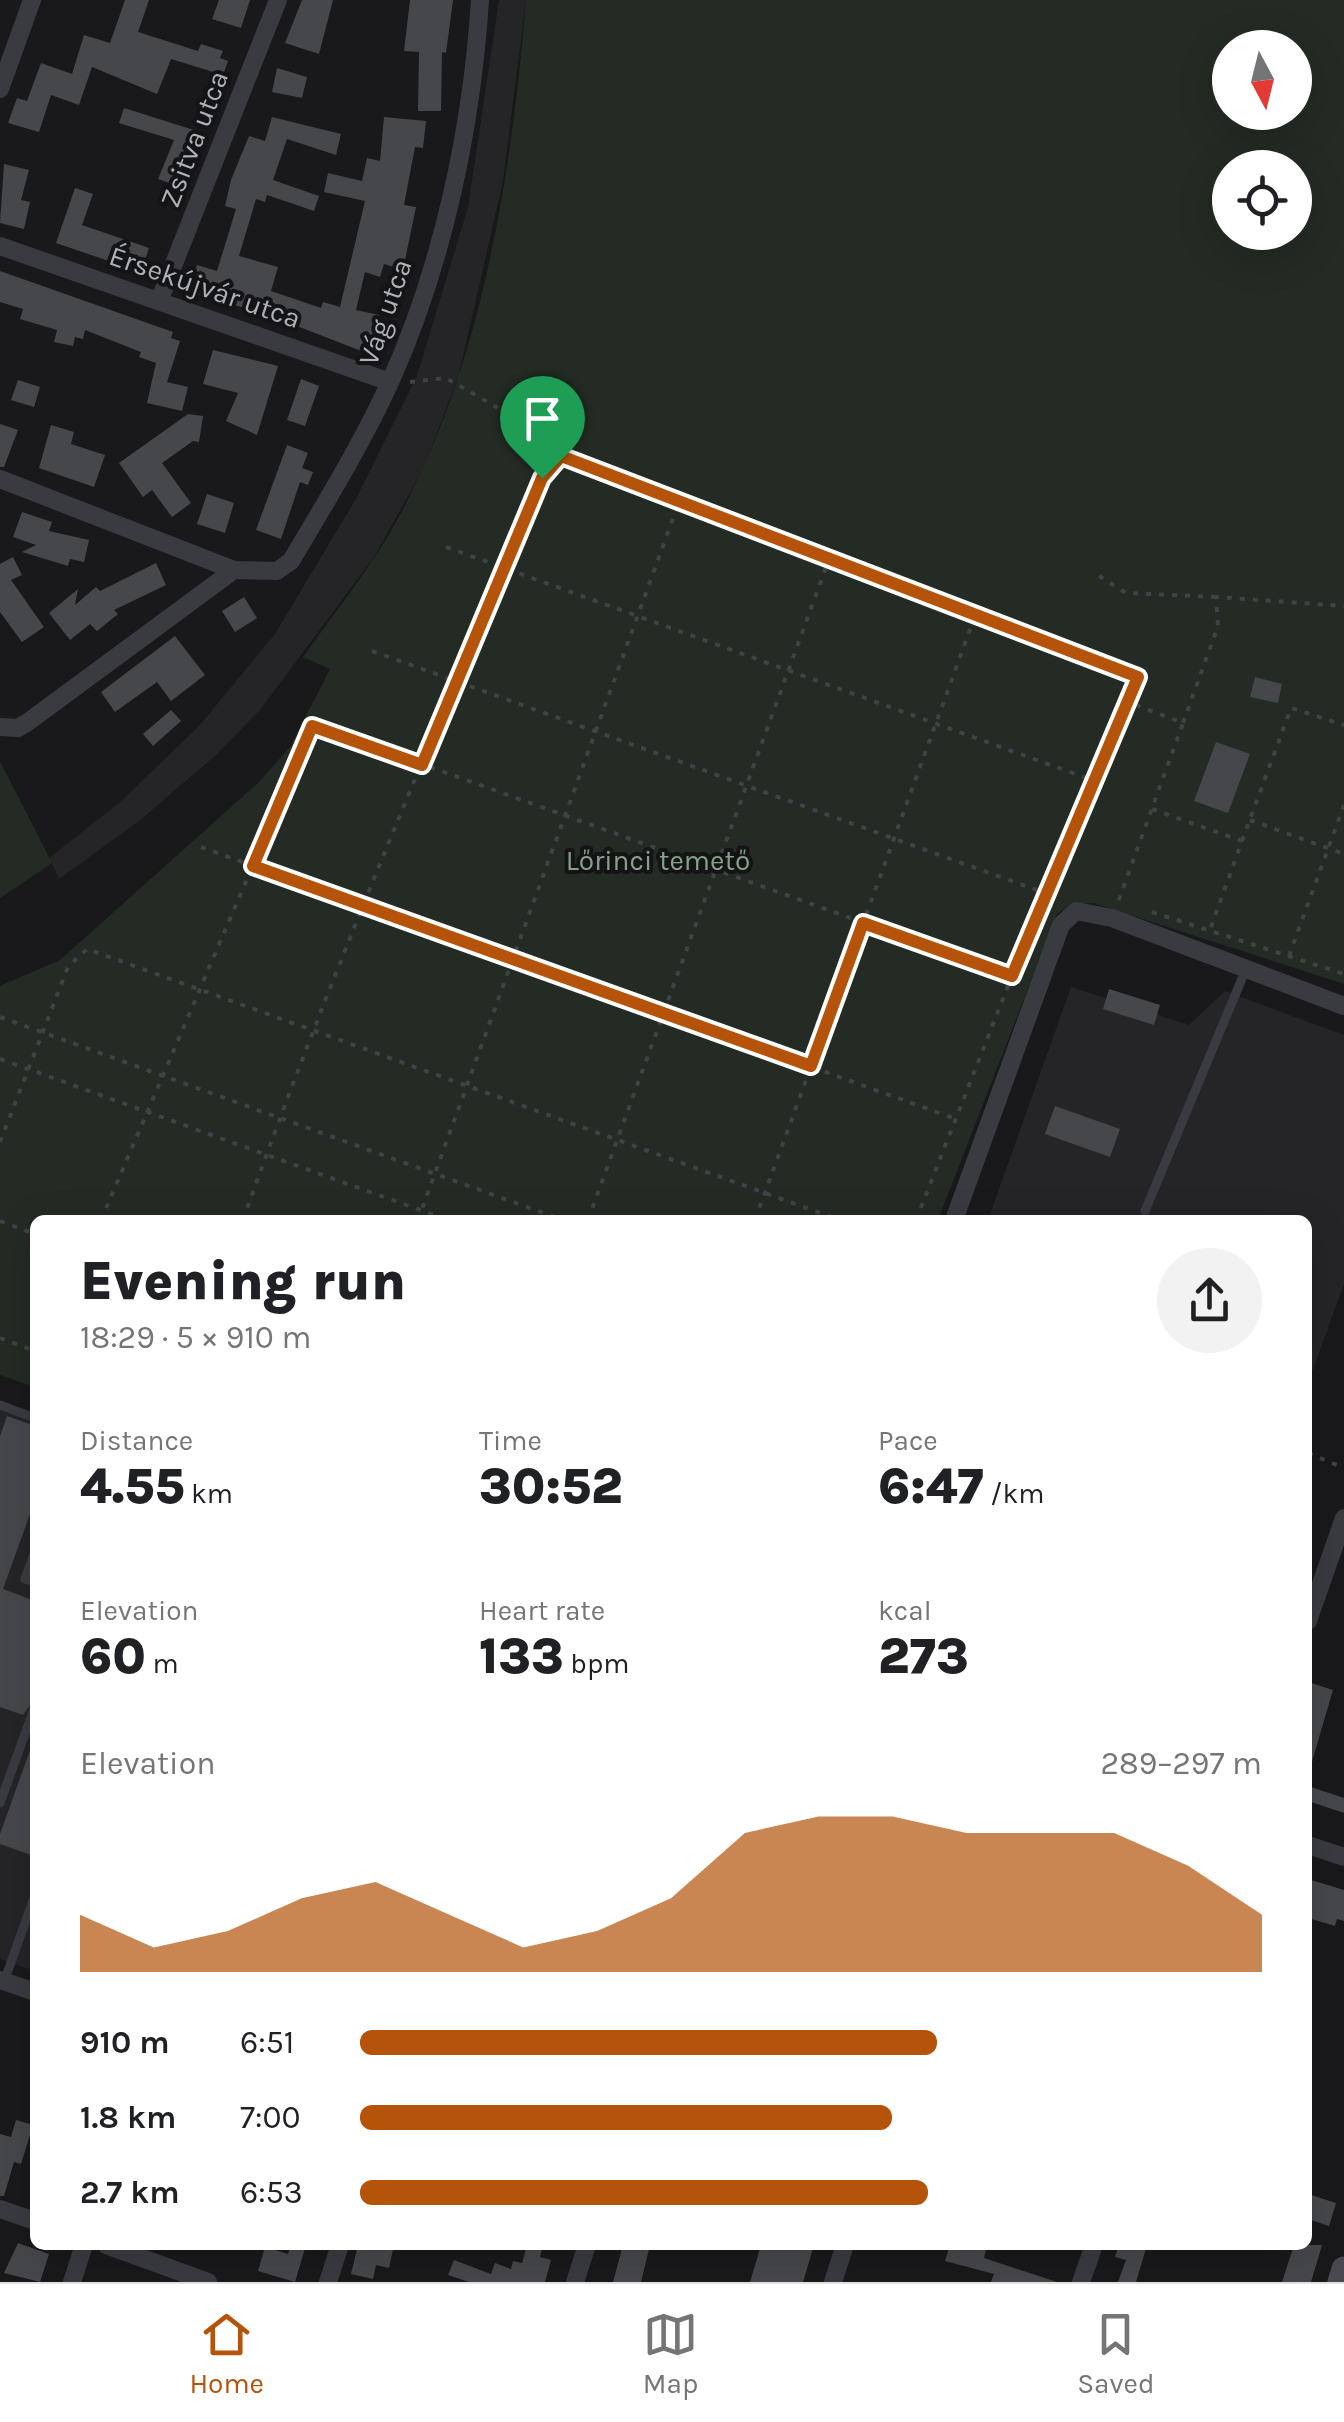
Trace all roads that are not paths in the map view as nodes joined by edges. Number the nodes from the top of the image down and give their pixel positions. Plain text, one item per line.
1 (32, 0) edge
2 (278, 0) edge
3 (480, 0) edge
4 (0, 90) edge
5 (0, 246) edge
6 (160, 299) junction
7 (390, 382) junction
8 (0, 479) edge
9 (234, 570) junction
10 (0, 728) edge
11 (1246, 969) junction
12 (1344, 1006) edge
13 (1145, 1211) dead end
14 (956, 1215) edge
15 (0, 1405) edge
16 (30, 1416) edge
17 (1344, 1518) edge
18 (1312, 1610) edge
19 (30, 1718) edge
20 (4, 1778) edge
21 (0, 1804) edge
22 (1312, 1847) edge
23 (1344, 1858) edge
24 (30, 1908) edge
25 (2, 1981) edge
26 (30, 1990) edge
27 (0, 2209) edge
28 (30, 2218) edge
29 (82, 2250) edge
30 (120, 2250) edge
31 (338, 2250) edge
32 (585, 2250) edge
33 (843, 2250) edge
34 (1092, 2250) edge
35 (1344, 2269) edge
36 (72, 2282) edge
37 (208, 2282) edge
38 (328, 2282) edge
39 (575, 2282) edge
40 (833, 2282) edge
41 (1081, 2282) edge
42 (1340, 2282) edge

1 - 4 street
2 - 6 street, Zsitva utca
3 - 7 street, Vág utca
5 - 6 street, Érsekújvár utca
6 - 7 street, Érsekújvár utca
7 - 9 street, Vág utca
8 - 9 street
9 - 10 street
11 - 12 street
11 - 13 lane
11 - 14 street
15 - 16 lane
17 - 18 street
19 - 20 lane
20 - 21 lane
22 - 23 street
24 - 25 lane
25 - 26 street
27 - 28 street
29 - 36 street
30 - 37 street
31 - 38 street
32 - 39 street
33 - 40 street
34 - 41 street
35 - 42 main road

